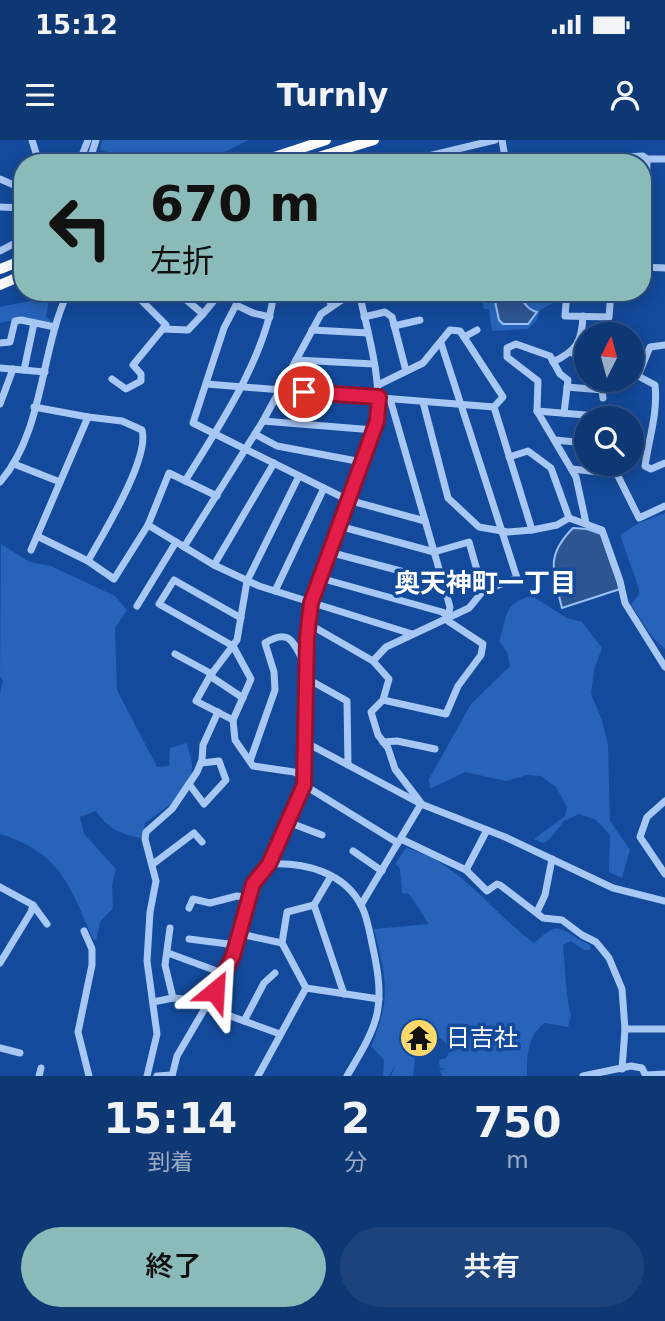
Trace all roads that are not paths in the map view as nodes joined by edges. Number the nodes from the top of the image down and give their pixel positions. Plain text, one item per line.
1 (326, 140) edge
2 (374, 140) edge
3 (495, 140) edge
4 (283, 154) edge
5 (328, 154) edge
6 (437, 154) edge
7 (63, 301) edge
8 (142, 301) edge
9 (188, 301) edge
10 (214, 301) edge
11 (273, 301) edge
12 (330, 301) edge
13 (339, 301) edge
14 (361, 301) edge
15 (567, 301) edge
16 (610, 301) edge
17 (331, 305) junction
18 (203, 314) junction
19 (583, 316) junction
20 (270, 317) junction
21 (364, 317) junction
22 (421, 320) dead end
23 (34, 323) junction
24 (394, 326) junction
25 (55, 327) junction
26 (163, 329) junction
27 (312, 330) junction
28 (477, 330) dead end
29 (368, 332) junction
30 (464, 337) junction
31 (0, 343) edge
32 (441, 343) junction
33 (665, 345) edge
34 (572, 354) joint
35 (296, 360) junction
36 (553, 362) junction
37 (374, 364) junction
38 (0, 368) edge
39 (13, 369) junction
40 (24, 370) junction
41 (406, 371) junction
42 (45, 372) junction
43 (112, 379) dead end
44 (206, 384) junction
45 (378, 384) junction
46 (241, 387) junction
47 (567, 387) junction
48 (279, 390) junction
49 (379, 397) junction
50 (656, 397) junction
51 (603, 398) dead end
52 (390, 399) junction
53 (423, 402) junction
54 (0, 404) edge
55 (462, 405) junction
56 (34, 407) junction
57 (494, 407) junction
58 (665, 408) edge
59 (537, 411) junction
60 (565, 413) junction
61 (574, 414) edge
62 (88, 417) junction
63 (263, 421) junction
64 (374, 430) junction
65 (215, 433) junction
66 (255, 434) junction
67 (555, 440) junction
68 (574, 442) edge
69 (246, 449) junction
70 (509, 457) junction
71 (274, 463) junction
72 (362, 463) junction
73 (665, 463) edge
74 (14, 464) junction
75 (572, 470) joint
76 (299, 475) junction
77 (618, 476) edge
78 (1, 478) edge
79 (185, 481) junction
80 (60, 482) junction
81 (324, 488) junction
82 (217, 496) junction
83 (348, 500) junction
84 (665, 506) edge
85 (569, 518) junction
86 (425, 521) junction
87 (586, 523) junction
88 (148, 525) junction
89 (339, 526) junction
90 (531, 530) junction
91 (503, 531) junction
92 (37, 536) junction
93 (176, 542) junction
94 (184, 547) junction
95 (31, 550) dead end
96 (329, 552) junction
97 (434, 552) junction
98 (88, 561) junction
99 (214, 565) junction
100 (320, 578) junction
101 (247, 581) junction
102 (442, 582) junction
103 (275, 590) junction
104 (483, 591) junction
105 (311, 603) junction
106 (137, 606) dead end
107 (448, 616) junction
108 (241, 618) junction
109 (307, 622) junction
110 (412, 634) junction
111 (233, 646) junction
112 (175, 654) dead end
113 (373, 660) junction
114 (306, 666) junction
115 (665, 667) edge
116 (211, 675) junction
117 (306, 678) junction
118 (243, 698) junction
119 (383, 701) junction
120 (218, 712) junction
121 (233, 720) junction
122 (305, 742) junction
123 (383, 742) junction
124 (435, 749) dead end
125 (250, 762) junction
126 (201, 763) junction
127 (348, 765) junction
128 (304, 782) junction
129 (189, 784) junction
130 (665, 801) edge
131 (421, 804) junction
132 (288, 822) junction
133 (487, 830) junction
134 (322, 835) dead end
135 (399, 841) junction
136 (201, 842) dead end
137 (353, 851) dead end
138 (552, 859) junction
139 (153, 864) junction
140 (269, 864) junction
141 (466, 870) junction
142 (382, 871) junction
143 (665, 874) edge
144 (331, 876) junction
145 (0, 887) edge
146 (249, 898) junction
147 (665, 901) edge
148 (33, 905) junction
149 (314, 905) junction
150 (361, 905) junction
151 (189, 908) dead end
152 (537, 912) junction
153 (47, 924) dead end
154 (170, 928) dead end
155 (84, 931) dead end
156 (240, 934) junction
157 (189, 939) dead end
158 (282, 943) junction
159 (236, 946) junction
160 (168, 953) junction
161 (0, 963) edge
162 (275, 973) dead end
163 (225, 974) junction
164 (306, 988) junction
165 (344, 994) junction
166 (173, 998) junction
167 (379, 999) junction
168 (153, 1002) junction
169 (205, 1007) junction
170 (244, 1021) junction
171 (665, 1028) edge
172 (625, 1029) junction
173 (280, 1034) junction
174 (0, 1048) edge
175 (20, 1053) dead end
176 (622, 1069) junction
177 (665, 1074) edge
178 (261, 1075) edge
179 (89, 1076) edge
180 (147, 1076) edge
181 (157, 1076) edge
182 (172, 1076) edge
183 (347, 1076) edge
184 (583, 1076) edge
185 (646, 1076) edge

1 - 4 highway
2 - 5 highway
3 - 6 street
7 - 25 street
8 - 26 street
9 - 18 street
10 - 18 street
11 - 20 street
12 - 17 street
13 - 17 street
14 - 21 street
15 - 19 street
16 - 19 street
17 - 27 street
18 - 26 street
19 - 34 street
20 - 44 street
20 - 46 street
21 - 24 street
21 - 29 street
22 - 24 street
23 - 25 street
23 - 31 street
23 - 40 street
24 - 41 street
25 - 42 street
26 - 43 street
27 - 29 street
27 - 35 street
28 - 30 street
29 - 37 street
30 - 32 street
30 - 57 street
32 - 41 street
32 - 55 street
33 - 50 street
34 - 36 street
35 - 37 street
35 - 48 street
36 - 47 street
36 - 59 street
37 - 45 street
38 - 39 street
39 - 40 street
39 - 54 street
40 - 42 street
41 - 45 street
42 - 56 street
44 - 46 street
44 - 65 street
45 - 49 street
46 - 48 street
46 - 65 street
47 - 51 street
47 - 60 street
48 - 49 street
48 - 63 street
49 - 52 street
49 - 64 street
50 - 58 street
50 - 73 street
52 - 53 street
52 - 86 street
53 - 55 street
53 - 91 street
55 - 57 street
55 - 91 street
56 - 62 street
56 - 74 street
57 - 70 street
59 - 60 street
59 - 67 street
60 - 61 street
62 - 80 street
62 - 98 street
63 - 64 street
63 - 66 street
64 - 72 street
65 - 69 street
65 - 79 street
66 - 69 street
66 - 72 street
67 - 68 street
67 - 75 street
69 - 71 street
69 - 82 street
70 - 85 street
70 - 90 street
71 - 76 street
71 - 99 street
72 - 83 street
74 - 78 street
74 - 80 street
75 - 87 street
76 - 81 street
76 - 101 street
77 - 84 street
79 - 82 street
79 - 88 street
80 - 92 street
81 - 83 street
81 - 103 street
82 - 94 street
83 - 86 street
83 - 89 street
85 - 87 street
85 - 90 street
86 - 97 street
87 - 115 street
88 - 93 street
88 - 98 street
89 - 96 street
89 - 97 street
90 - 91 street
91 - 104 street
92 - 95 street
92 - 98 street
93 - 94 street
93 - 106 street
94 - 99 street
96 - 100 street
96 - 102 street
97 - 102 street
97 - 104 street
99 - 101 street
100 - 105 street
100 - 107 street
101 - 103 street
101 - 108 street
102 - 107 street
103 - 105 street
104 - 107 street
105 - 109 street
105 - 110 street
107 - 110 street
107 - 119 street
108 - 111 street
108 - 111 street
109 - 113 street
109 - 114 street
110 - 113 street
111 - 116 street
111 - 118 street
112 - 116 street
113 - 119 street
114 - 117 street
114 - 125 street
116 - 118 street
116 - 120 street
117 - 122 street
117 - 127 street
118 - 121 street
119 - 123 street
120 - 121 street
120 - 126 street
121 - 125 street
122 - 127 street
122 - 128 street
123 - 124 street
123 - 131 street
125 - 128 street
126 - 129 street
126 - 129 street
127 - 131 street
128 - 132 street
128 - 135 street
129 - 139 street
130 - 143 street
131 - 133 street
131 - 135 street
132 - 134 street
132 - 140 street
133 - 138 street
133 - 141 street
135 - 141 street
135 - 142 street
136 - 139 street
137 - 142 street
138 - 147 street
138 - 152 street
139 - 168 street
140 - 144 street
140 - 146 street
141 - 152 street
142 - 150 street
144 - 149 street
144 - 150 street
145 - 148 street
146 - 151 street
146 - 156 street
148 - 153 street
148 - 161 street
149 - 158 street
149 - 165 street
150 - 167 street
152 - 172 street
154 - 160 street
155 - 179 street
156 - 158 street
156 - 159 street
157 - 159 street
158 - 164 street
159 - 163 street
160 - 163 street
160 - 166 street
162 - 170 street
163 - 169 street
164 - 165 street
164 - 173 street
165 - 167 street
166 - 168 street
166 - 169 street
167 - 183 street
168 - 180 street
169 - 170 street
169 - 182 street
170 - 173 street
171 - 172 street
172 - 176 street
173 - 178 street
174 - 175 street
176 - 184 street
176 - 185 street
177 - 185 street
181 - 182 street

